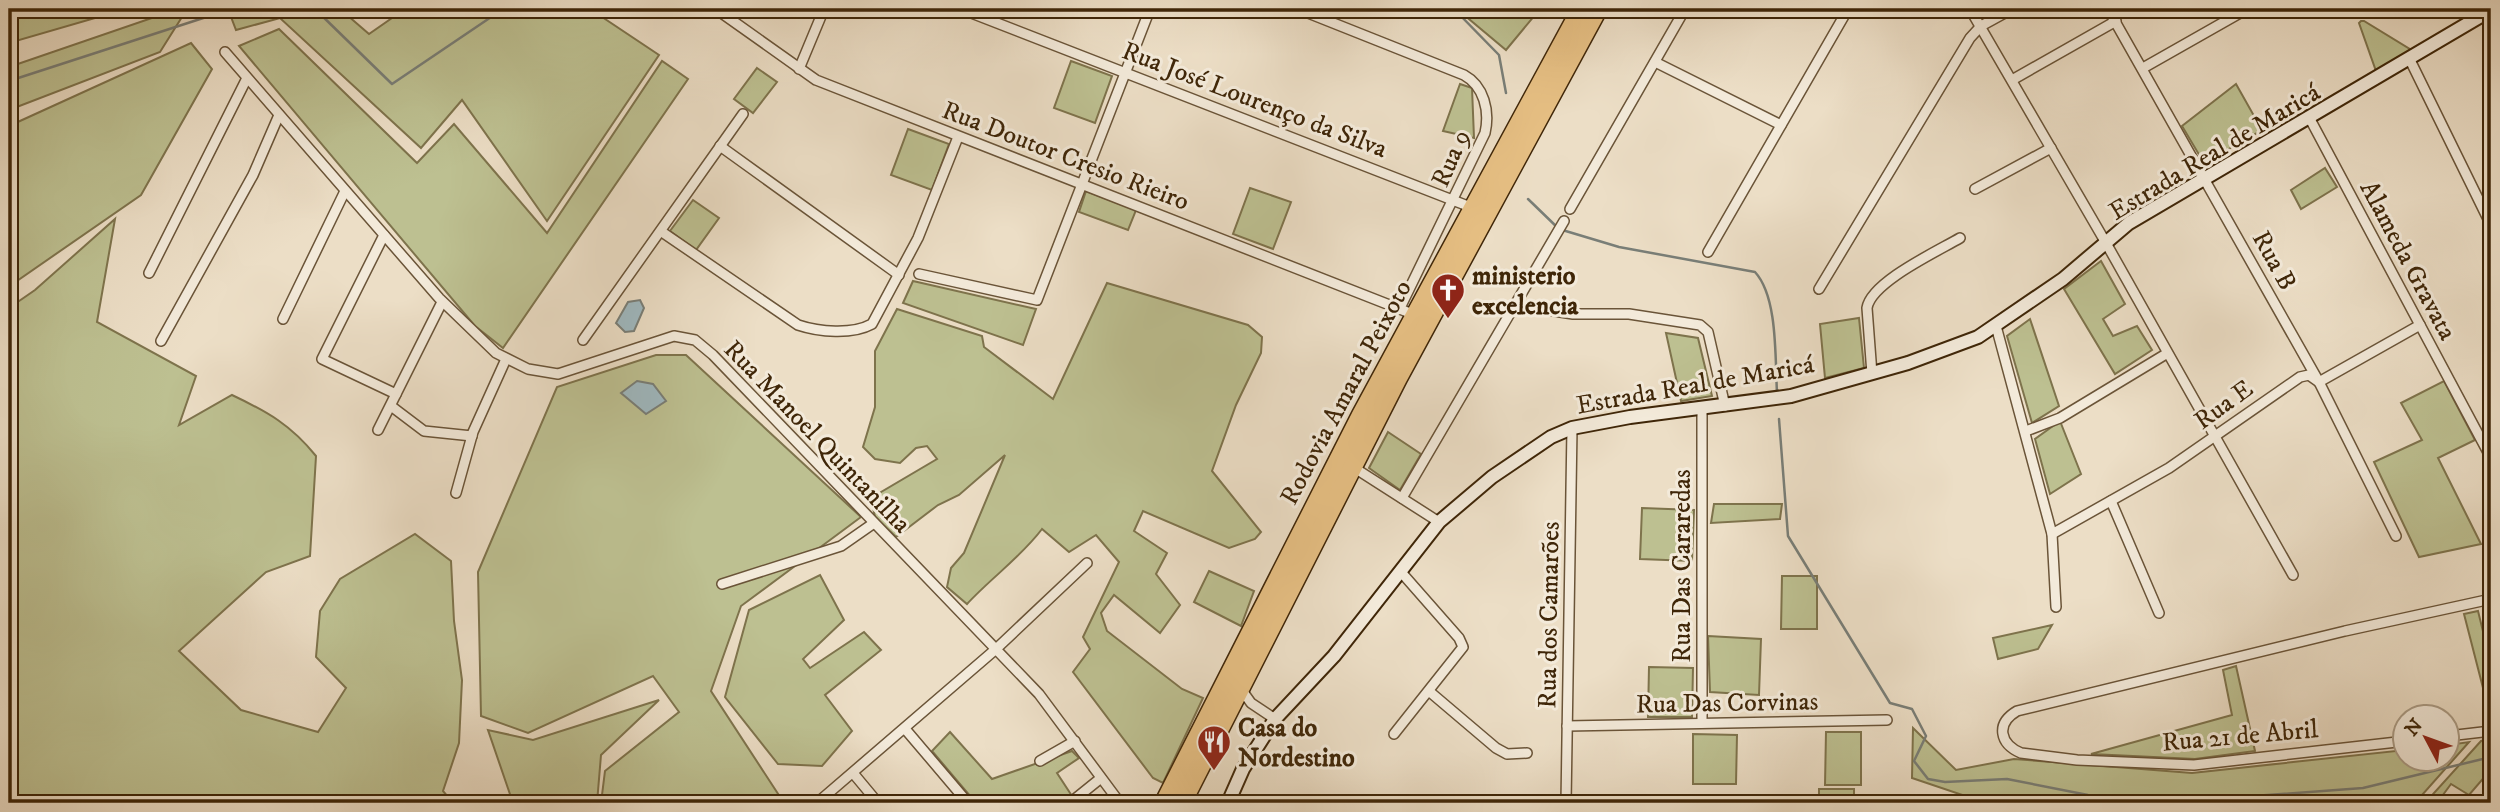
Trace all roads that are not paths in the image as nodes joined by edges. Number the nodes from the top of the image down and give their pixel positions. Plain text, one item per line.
1 (716, 9) edge
2 (824, 9) edge
3 (961, 9) edge
4 (1150, 9) edge
5 (1298, 9) edge
6 (1581, 9) edge
7 (1598, 9) edge
8 (1685, 9) edge
9 (1848, 9) edge
10 (1970, 9) edge
11 (2012, 9) edge
12 (2108, 9) edge
13 (2247, 9) edge
14 (2491, 10) edge
15 (2116, 21) junction
16 (1981, 26) junction
17 (225, 52) dead end
18 (2410, 60) junction
19 (1655, 62) junction
20 (2143, 68) junction
21 (799, 69) junction
22 (1125, 72) junction
23 (247, 78) junction
24 (2012, 80) junction
25 (744, 114) dead end
26 (279, 115) junction
27 (2310, 119) junction
28 (1781, 125) junction
29 (958, 137) junction
30 (720, 146) junction
31 (2051, 148) junction
32 (2206, 177) junction
33 (1083, 183) junction
34 (1975, 189) dead end
35 (345, 191) junction
36 (1454, 200) junction
37 (1473, 208) junction
38 (1570, 209) dead end
39 (1564, 221) dead end
40 (2491, 225) edge
41 (662, 232) junction
42 (384, 235) junction
43 (1961, 238) dead end
44 (2106, 243) junction
45 (1708, 252) dead end
46 (149, 273) dead end
47 (919, 274) dead end
48 (899, 275) junction
49 (1819, 289) dead end
50 (442, 302) junction
51 (1515, 305) junction
52 (1408, 312) junction
53 (283, 319) dead end
54 (2420, 325) junction
55 (1996, 326) junction
56 (583, 340) dead end
57 (161, 341) dead end
58 (2166, 354) junction
59 (506, 359) junction
60 (1872, 373) junction
61 (2319, 382) junction
62 (396, 394) junction
63 (391, 406) junction
64 (1725, 406) junction
65 (1702, 408) junction
66 (1572, 428) junction
67 (379, 430) dead end
68 (2026, 431) junction
69 (2212, 435) junction
70 (472, 436) junction
71 (2491, 458) edge
72 (1353, 467) junction
73 (456, 493) dead end
74 (1402, 498) junction
75 (2111, 501) junction
76 (1439, 522) junction
77 (874, 523) junction
78 (2052, 534) junction
79 (2396, 536) dead end
80 (1087, 563) dead end
81 (1401, 572) junction
82 (2293, 575) dead end
83 (722, 584) dead end
84 (2491, 599) edge
85 (2056, 607) dead end
86 (2159, 613) dead end
87 (996, 649) junction
88 (1430, 692) junction
89 (1241, 697) junction
90 (1275, 719) junction
91 (1887, 720) dead end
92 (1702, 723) junction
93 (1567, 726) junction
94 (906, 730) junction
95 (2491, 731) edge
96 (1394, 734) dead end
97 (2462, 734) edge
98 (1075, 741) junction
99 (2392, 743) edge
100 (1527, 752) dead end
101 (1040, 761) dead end
102 (853, 773) junction
103 (1101, 778) junction
104 (817, 803) edge
105 (878, 803) edge
106 (968, 803) edge
107 (1070, 803) edge
108 (1120, 803) edge
109 (1164, 803) edge
110 (1182, 803) edge
111 (1228, 803) edge
112 (1566, 803) edge

1 - 21 street, Rua Doutor Cresio Rieiro
2 - 21 street
3 - 22 street, Rua José Lourenço da Silva
4 - 22 street
5 - 36 street, Rua 9
6 - 37 highway, Rodovia Amaral Peixoto
7 - 72 highway, Rodovia Amaral Peixoto
8 - 19 street
9 - 28 street
10 - 16 street
11 - 16 street
12 - 15 street, Rua B
13 - 20 street
14 - 18 main road, Estrada Real de Maricá
15 - 20 street, Rua B
15 - 24 street
16 - 24 street
16 - 49 street
17 - 23 street, Rua Manoel Quintanilha
18 - 27 main road, Estrada Real de Maricá
18 - 40 street
19 - 28 street
19 - 38 street
20 - 32 street, Rua B
21 - 29 street, Rua Doutor Cresio Rieiro
22 - 33 street
22 - 36 street, Rua José Lourenço da Silva
23 - 26 street, Rua Manoel Quintanilha
23 - 46 street
24 - 31 street
25 - 30 street
26 - 35 street, Rua Manoel Quintanilha
26 - 57 street
27 - 32 main road, Estrada Real de Maricá
27 - 54 street, Alameda Gravata
28 - 45 street
29 - 33 street, Rua Doutor Cresio Rieiro
29 - 48 street
30 - 41 street
30 - 48 street
31 - 34 street
31 - 44 street
32 - 44 main road, Estrada Real de Maricá
32 - 61 street, Rua B
33 - 47 street
33 - 52 street, Rua Doutor Cresio Rieiro
35 - 42 street, Rua Manoel Quintanilha
35 - 53 street
36 - 37 street, Rua José Lourenço da Silva
36 - 52 street, Rua 9
37 - 52 highway, Rodovia Amaral Peixoto
39 - 51 street
41 - 48 street
41 - 56 street
42 - 50 street, Rua Manoel Quintanilha
42 - 62 street
43 - 60 street
44 - 55 main road, Estrada Real de Maricá
44 - 58 street
50 - 59 street, Rua Manoel Quintanilha
50 - 62 street
51 - 64 street
51 - 74 street
52 - 109 highway, Rodovia Amaral Peixoto
54 - 61 street, Rua E
54 - 71 street, Alameda Gravata
55 - 60 main road, Estrada Real de Maricá
55 - 68 street
58 - 68 street
58 - 69 street
59 - 70 street
59 - 77 street, Rua Manoel Quintanilha
60 - 64 main road, Estrada Real de Maricá
61 - 69 street, Rua E
61 - 79 street, Rua B
62 - 63 street
63 - 67 street
63 - 70 street
64 - 65 main road, Estrada Real de Maricá
65 - 66 main road, Estrada Real de Maricá
65 - 92 street, Rua Das Cararedas
66 - 76 main road, Estrada Real de Maricá
66 - 93 street, Rua dos Camarões
68 - 78 street
69 - 75 street, Rua E
69 - 82 street
70 - 73 street
72 - 74 street
72 - 89 highway, Rodovia Amaral Peixoto
74 - 76 street
75 - 78 street, Rua E
75 - 86 street
76 - 81 main road, Estrada Real de Maricá
77 - 83 street
77 - 87 street, Rua Manoel Quintanilha
78 - 85 street
80 - 87 street
81 - 88 street
81 - 90 main road, Estrada Real de Maricá
84 - 99 street, Rua 21 de Abril
87 - 94 street
87 - 98 street, Rua Manoel Quintanilha
88 - 96 street
88 - 100 street
89 - 90 street
89 - 110 highway, Rodovia Amaral Peixoto
90 - 111 main road, Estrada Real de Maricá
91 - 92 street, Rua Das Corvinas
92 - 93 street, Rua Das Corvinas
93 - 112 street, Rua dos Camarões
94 - 102 street
94 - 106 street
95 - 97 street
98 - 101 street
98 - 103 street, Rua Manoel Quintanilha
102 - 104 street
102 - 105 street
103 - 107 street
103 - 108 street, Rua Manoel Quintanilha

